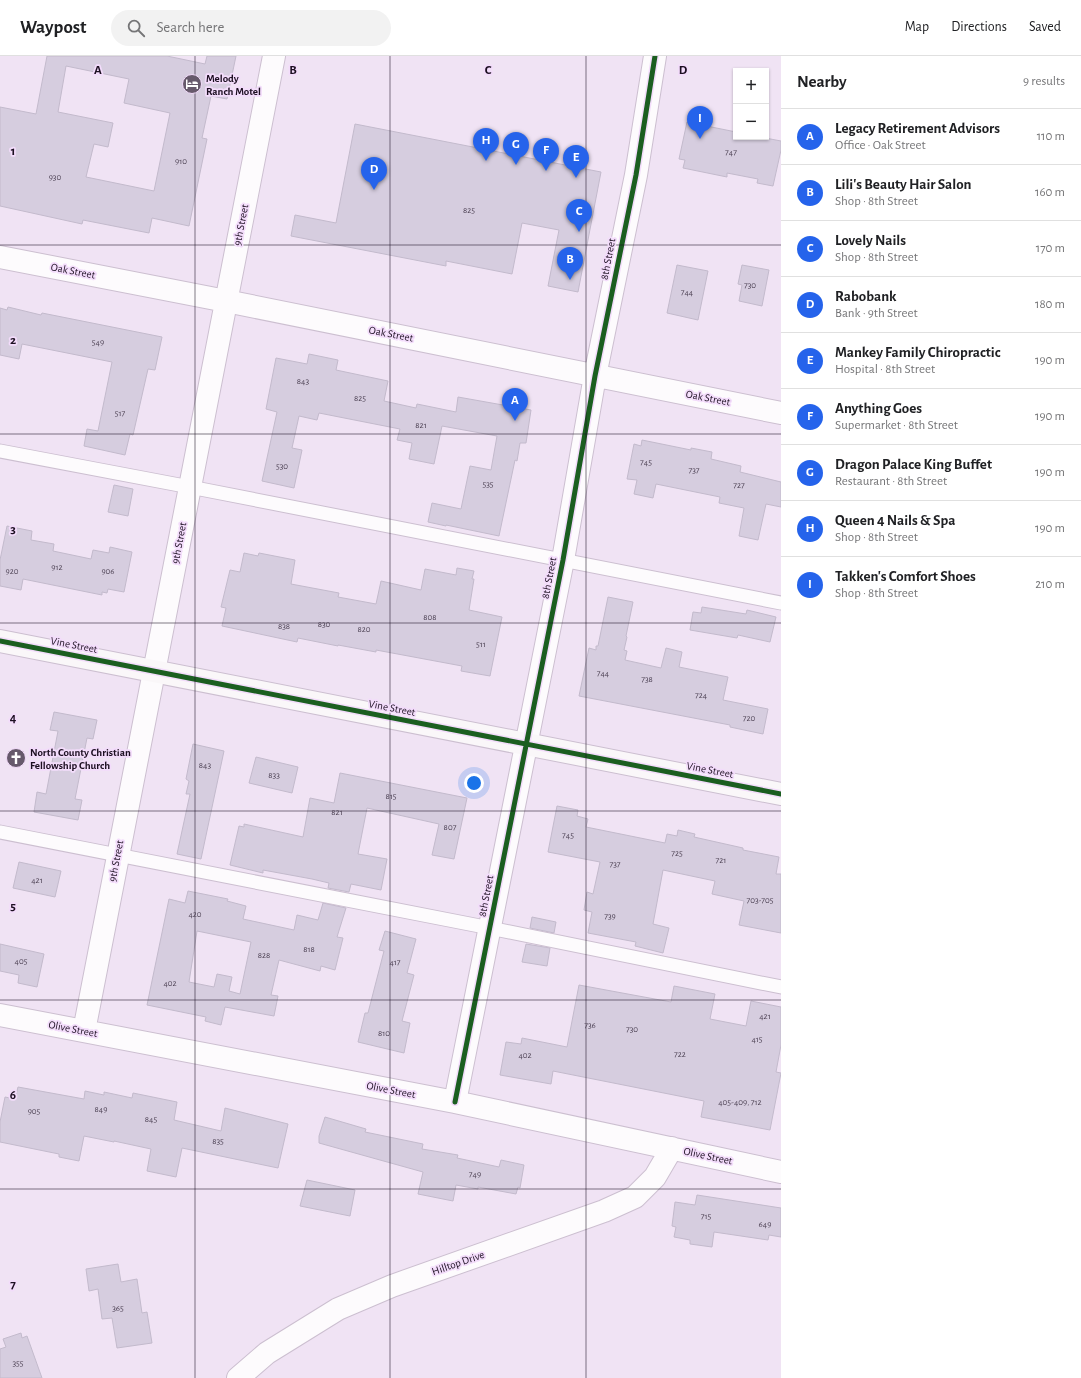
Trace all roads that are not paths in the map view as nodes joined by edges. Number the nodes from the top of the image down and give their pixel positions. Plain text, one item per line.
1 (274, 56) edge
2 (655, 56) edge
3 (0, 257) edge
4 (226, 301) junction
5 (595, 376) junction
6 (781, 413) edge
7 (0, 451) edge
8 (190, 487) junction
9 (563, 560) junction
10 (781, 603) edge
11 (0, 641) edge
12 (154, 671) junction
13 (526, 744) junction
14 (781, 794) edge
15 (0, 832) edge
16 (117, 856) junction
17 (490, 928) junction
18 (781, 987) edge
19 (0, 1014) edge
20 (84, 1031) junction
21 (455, 1102) junction
22 (672, 1148) junction
23 (781, 1172) edge
24 (238, 1378) edge

1 - 4 street, 9th Street
2 - 5 street, 8th Street
3 - 4 street, Oak Street
4 - 5 street, Oak Street
4 - 8 street, 9th Street
5 - 6 street, Oak Street
5 - 9 street, 8th Street
7 - 8 lane
8 - 9 lane
8 - 12 street, 9th Street
9 - 10 lane
9 - 13 street, 8th Street
11 - 12 street, Vine Street
12 - 13 street, Vine Street
12 - 16 street, 9th Street
13 - 14 street, Vine Street
13 - 17 street, 8th Street
15 - 16 lane
16 - 17 lane
16 - 20 street, 9th Street
17 - 18 lane
17 - 21 street, 8th Street
19 - 20 street, Olive Street
20 - 21 street, Olive Street
21 - 22 street, Olive Street
22 - 23 street, Olive Street
22 - 24 street, Hilltop Drive

